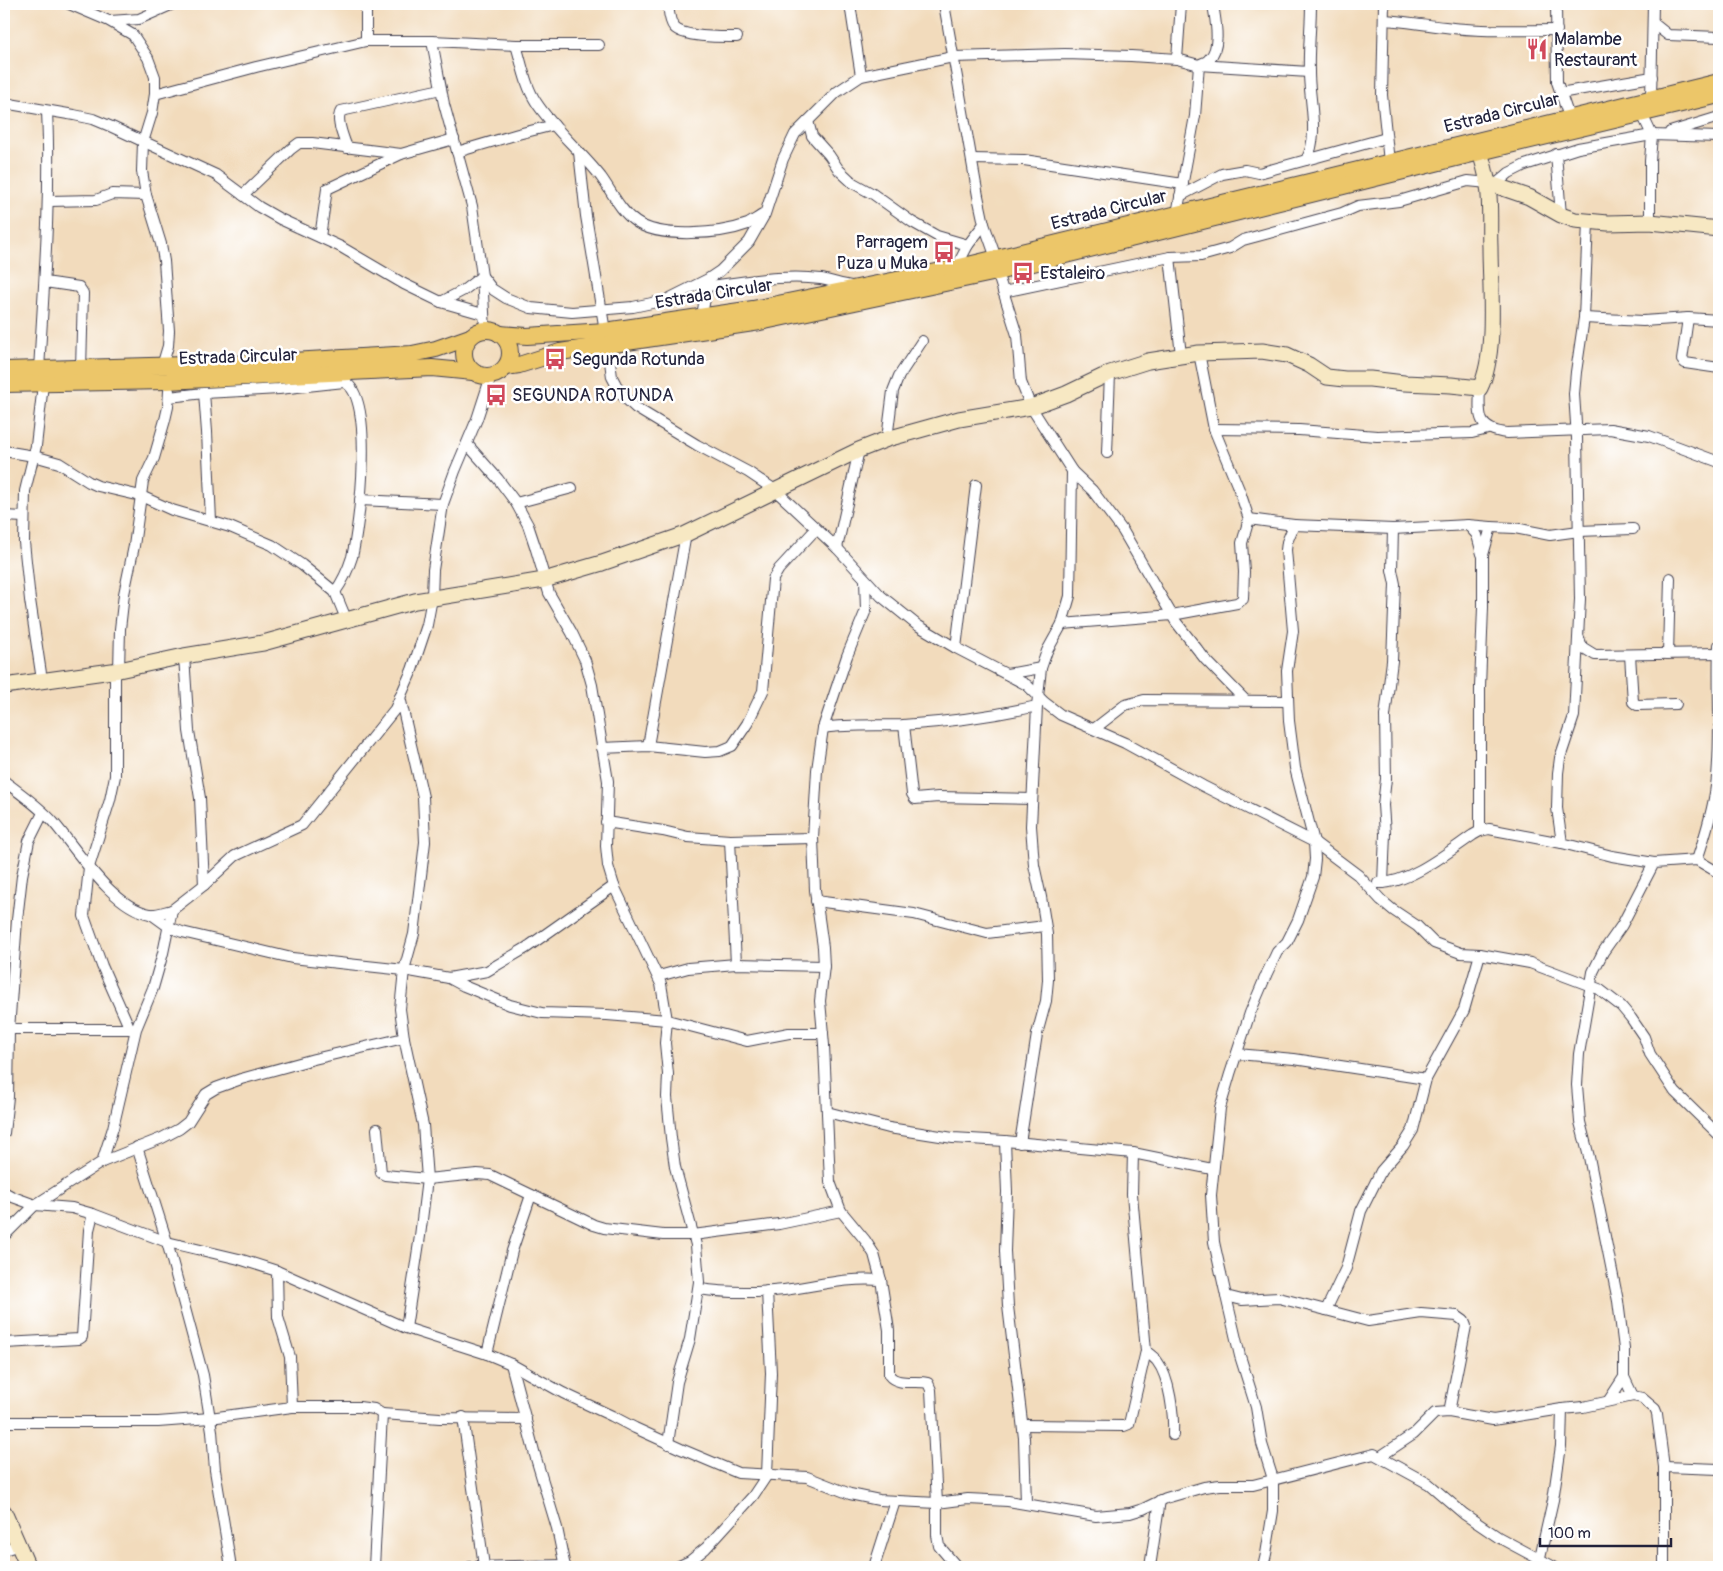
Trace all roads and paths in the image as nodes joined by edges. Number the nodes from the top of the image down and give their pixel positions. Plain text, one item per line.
1 (68, 4) edge
2 (173, 4) edge
3 (366, 4) edge
4 (668, 4) edge
5 (850, 4) edge
6 (944, 4) edge
7 (1181, 4) edge
8 (1213, 4) edge
9 (1311, 4) edge
10 (1384, 4) edge
11 (1556, 4) edge
12 (1653, 4) edge
13 (139, 19) junction
14 (1384, 20) junction
15 (109, 21) junction
16 (1653, 23) junction
17 (1557, 30) junction
18 (133, 34) junction
19 (1668, 35) junction
20 (737, 37) dead end
21 (1719, 37) edge
22 (366, 41) junction
23 (432, 41) junction
24 (516, 45) junction
25 (599, 45) dead end
26 (1652, 49) junction
27 (953, 58) junction
28 (1177, 59) junction
29 (1199, 65) junction
30 (1309, 72) junction
31 (861, 76) junction
32 (1652, 77) junction
33 (1719, 82) edge
34 (441, 89) junction
35 (1560, 93) junction
36 (155, 94) junction
37 (1719, 95) edge
38 (1651, 99) junction
39 (4, 103) edge
40 (47, 111) junction
41 (1642, 114) junction
42 (1570, 117) junction
43 (1719, 117) edge
44 (808, 121) junction
45 (554, 126) junction
46 (1665, 134) junction
47 (1652, 135) junction
48 (1719, 137) edge
49 (1386, 138) junction
50 (454, 139) junction
51 (143, 142) junction
52 (347, 148) junction
53 (457, 152) junction
54 (579, 152) junction
55 (1480, 152) junction
56 (402, 154) junction
57 (1556, 154) junction
58 (1312, 156) junction
59 (972, 159) junction
60 (1389, 162) junction
61 (1183, 184) junction
62 (1492, 184) junction
63 (146, 195) junction
64 (243, 195) junction
65 (1180, 196) junction
66 (49, 201) junction
67 (765, 214) junction
68 (1177, 214) junction
69 (1561, 215) junction
70 (1588, 222) junction
71 (1650, 222) junction
72 (984, 224) junction
73 (1719, 229) edge
74 (320, 237) junction
75 (968, 245) junction
76 (1170, 257) junction
77 (996, 265) junction
78 (956, 268) junction
79 (482, 276) junction
80 (45, 282) junction
81 (708, 283) junction
82 (857, 288) junction
83 (1002, 292) junction
84 (441, 302) junction
85 (602, 310) junction
86 (483, 314) junction
87 (702, 316) junction
88 (1584, 318) junction
89 (1688, 318) junction
90 (1719, 320) edge
91 (485, 334) junction
92 (606, 338) junction
93 (922, 341) dead end
94 (168, 346) junction
95 (1199, 352) junction
96 (1181, 356) junction
97 (182, 366) junction
98 (506, 367) junction
99 (81, 368) junction
100 (1719, 368) edge
101 (4, 370) edge
102 (473, 372) junction
103 (1110, 373) junction
104 (491, 376) junction
105 (41, 377) junction
106 (166, 381) junction
107 (4, 384) edge
108 (1480, 388) junction
109 (204, 393) junction
110 (1031, 407) junction
111 (1214, 429) junction
112 (1488, 429) junction
113 (1576, 430) junction
114 (887, 439) junction
115 (467, 444) junction
116 (859, 450) junction
117 (4, 451) edge
118 (1107, 453) dead end
119 (34, 456) junction
120 (1719, 462) edge
121 (1072, 471) junction
122 (976, 485) dead end
123 (572, 488) dead end
124 (775, 490) junction
125 (141, 496) junction
126 (360, 500) junction
127 (516, 503) junction
128 (444, 504) junction
129 (4, 516) edge
130 (24, 517) junction
131 (1249, 519) junction
132 (211, 521) junction
133 (1468, 525) junction
134 (1294, 526) junction
135 (1491, 527) junction
136 (816, 529) junction
137 (1393, 529) junction
138 (1633, 529) dead end
139 (1579, 531) junction
140 (686, 534) junction
141 (837, 548) junction
142 (1482, 555) junction
143 (1670, 578) dead end
144 (544, 580) junction
145 (865, 580) junction
146 (335, 592) junction
147 (882, 596) junction
148 (432, 598) junction
149 (866, 610) junction
150 (1172, 615) junction
151 (346, 620) junction
152 (1062, 624) junction
153 (1578, 635) junction
154 (1719, 645) edge
155 (956, 648) junction
156 (1719, 653) edge
157 (1668, 654) junction
158 (1630, 655) junction
159 (184, 656) junction
160 (1041, 668) junction
161 (117, 670) junction
162 (1007, 674) junction
163 (42, 680) junction
164 (4, 686) edge
165 (400, 697) junction
166 (1245, 700) junction
167 (1038, 701) junction
168 (1288, 701) junction
169 (1676, 704) dead end
170 (827, 712) junction
171 (904, 725) junction
172 (840, 726) junction
173 (823, 728) junction
174 (1094, 729) junction
175 (648, 746) junction
176 (602, 748) junction
177 (4, 781) edge
178 (1032, 799) junction
179 (44, 813) junction
180 (606, 822) junction
181 (1480, 831) junction
182 (813, 838) junction
183 (730, 840) junction
184 (1314, 842) junction
185 (1562, 843) junction
186 (1697, 860) junction
187 (1654, 863) junction
188 (89, 867) junction
189 (1719, 873) edge
190 (1365, 882) junction
191 (1384, 883) junction
192 (204, 885) junction
193 (614, 886) junction
194 (816, 901) junction
195 (172, 910) junction
196 (151, 914) junction
197 (1046, 926) junction
198 (169, 928) junction
199 (1480, 954) junction
200 (736, 964) junction
201 (824, 966) junction
202 (404, 970) junction
203 (659, 976) junction
204 (449, 978) junction
205 (1591, 985) junction
206 (667, 1020) junction
207 (6, 1029) edge
208 (133, 1029) junction
209 (823, 1033) junction
210 (404, 1038) junction
211 (1236, 1054) junction
212 (1426, 1079) junction
213 (828, 1112) junction
214 (377, 1129) dead end
215 (4, 1133) edge
216 (1719, 1135) edge
217 (1005, 1141) junction
218 (1020, 1142) junction
219 (137, 1147) junction
220 (1133, 1153) junction
221 (102, 1162) junction
222 (1212, 1169) junction
223 (427, 1179) junction
224 (4, 1192) edge
225 (531, 1195) junction
226 (36, 1205) junction
227 (841, 1210) junction
228 (93, 1214) junction
229 (693, 1235) junction
230 (4, 1236) edge
231 (168, 1242) junction
232 (277, 1271) junction
233 (881, 1280) junction
234 (698, 1289) junction
235 (767, 1291) junction
236 (1226, 1296) junction
237 (1326, 1310) junction
238 (406, 1328) junction
239 (5, 1343) edge
240 (1146, 1350) junction
241 (488, 1354) junction
242 (511, 1364) junction
243 (1624, 1377) junction
244 (1633, 1396) junction
245 (1609, 1400) junction
246 (292, 1407) junction
247 (1562, 1410) junction
248 (1449, 1412) junction
249 (382, 1414) junction
250 (464, 1417) junction
251 (210, 1418) junction
252 (526, 1419) junction
253 (4, 1422) edge
254 (1023, 1425) junction
255 (1173, 1435) dead end
256 (668, 1444) junction
257 (1381, 1456) junction
258 (1664, 1467) junction
259 (1719, 1469) edge
260 (767, 1475) junction
261 (1272, 1479) junction
262 (1160, 1500) junction
263 (895, 1501) junction
264 (937, 1503) junction
265 (1026, 1503) junction
266 (4, 1512) edge
267 (18, 1545) junction
268 (4, 1550) edge
269 (1538, 1564) edge
270 (484, 1566) edge
271 (565, 1566) edge
272 (28, 1567) edge
273 (230, 1567) edge
274 (374, 1567) edge
275 (470, 1567) edge
276 (677, 1567) edge
277 (874, 1567) edge
278 (957, 1567) edge
279 (1150, 1567) edge
280 (1263, 1567) edge
281 (1554, 1567) edge
282 (1664, 1567) edge

1 - 15 street
2 - 13 street
3 - 22 street
4 - 20 street
5 - 31 street
6 - 27 street
7 - 28 street
8 - 29 street
9 - 30 street
10 - 14 street
11 - 17 street
12 - 16 street
13 - 15 street
13 - 18 street
14 - 17 street
14 - 49 street
15 - 18 street
16 - 19 street
16 - 26 street
17 - 35 street
18 - 36 street
19 - 21 street
19 - 26 street
22 - 23 street
22 - 36 street
23 - 24 street
23 - 34 street
24 - 25 street
24 - 45 street
26 - 32 street
27 - 28 street
27 - 31 street
27 - 59 street
28 - 29 street
29 - 30 street
29 - 61 street
30 - 58 street
31 - 44 street
32 - 35 street
32 - 38 street
33 - 38 main road, Estrada Circular
34 - 50 street
34 - 52 street
35 - 42 street
36 - 51 street
37 - 41 main road, Estrada Circular
38 - 42 main road, Estrada Circular
39 - 40 street
40 - 51 street
40 - 66 street
41 - 47 street
41 - 55 main road, Estrada Circular
42 - 60 main road, Estrada Circular
43 - 46 street
44 - 67 street
44 - 75 street
45 - 53 street
45 - 54 street
46 - 47 street
46 - 48 street
47 - 57 street
47 - 71 street
49 - 58 street
49 - 60 street
50 - 53 street
50 - 56 street
51 - 63 street
51 - 64 street
52 - 56 street
52 - 64 street
53 - 79 street
54 - 67 street
54 - 85 street
55 - 62 street
55 - 77 main road, Estrada Circular
56 - 74 street
57 - 62 street
57 - 69 street
58 - 65 street
59 - 61 street
59 - 72 street
60 - 68 main road, Estrada Circular
61 - 65 street
62 - 69 street
62 - 76 street
62 - 108 street
63 - 66 street
63 - 94 street
64 - 74 street
65 - 68 street
66 - 80 street
67 - 81 street
68 - 77 main road, Estrada Circular
69 - 70 street
70 - 71 street
70 - 88 street
71 - 73 street
72 - 75 street
72 - 77 street
74 - 84 street
75 - 78 street
76 - 83 street
76 - 96 street
77 - 78 main road, Estrada Circular
77 - 83 street
77 - 92 main road, Estrada Circular
78 - 82 main road, Estrada Circular
79 - 84 street
79 - 85 street
79 - 86 street
80 - 99 street
80 - 105 street
81 - 82 street
81 - 85 street
81 - 87 street
82 - 87 main road, Estrada Circular
83 - 110 street
84 - 86 street
85 - 92 street
86 - 91 street
87 - 92 main road, Estrada Circular
88 - 89 street
88 - 113 street
89 - 90 street
89 - 100 street
91 - 92 main road, Estrada Circular
91 - 97 main road, Estrada Circular
91 - 98 main road
91 - 102 main road
92 - 98 main road, Estrada Circular
92 - 124 street
93 - 114 street
94 - 97 street
94 - 106 street
95 - 96 street
95 - 108 street
95 - 111 street
96 - 103 street
97 - 106 main road, Estrada Circular
98 - 104 main road
99 - 105 main road, Estrada Circular
99 - 106 main road, Estrada Circular
101 - 105 main road, Estrada Circular
102 - 104 main road
102 - 106 main road, Estrada Circular
103 - 110 street
103 - 118 street
104 - 115 street
105 - 106 main road, Estrada Circular
105 - 107 main road, Estrada Circular
105 - 119 street
106 - 109 street
106 - 125 street
108 - 112 street
109 - 126 street
109 - 132 street
110 - 114 street
110 - 121 street
111 - 112 street
111 - 131 street
112 - 113 street
113 - 120 street
113 - 139 street
114 - 116 street
115 - 127 street
115 - 128 street
116 - 124 street
116 - 141 street
117 - 119 street
119 - 125 street
119 - 130 street
121 - 150 street
121 - 152 street
122 - 155 street
123 - 127 street
124 - 136 street
124 - 140 street
125 - 132 street
125 - 161 street
126 - 128 street
126 - 146 street
127 - 144 street
128 - 148 street
129 - 130 street
130 - 163 street
131 - 134 street
131 - 150 street
132 - 146 street
133 - 135 street
133 - 137 street
133 - 142 street
134 - 137 street
134 - 168 street
135 - 139 street
135 - 142 street
136 - 141 street
136 - 175 street
137 - 191 street
138 - 139 street
139 - 153 street
140 - 144 street
140 - 175 street
141 - 145 street
142 - 181 street
143 - 157 street
144 - 148 street
144 - 176 street
145 - 147 street
145 - 149 street
146 - 151 street
147 - 149 street
147 - 155 street
148 - 151 street
148 - 165 street
149 - 170 street
150 - 152 street
150 - 166 street
151 - 159 street
152 - 160 street
153 - 158 street
153 - 185 street
154 - 156 street
155 - 162 street
156 - 157 street
156 - 186 street
157 - 158 street
158 - 169 street
159 - 161 street
159 - 192 street
160 - 162 street
160 - 167 street
161 - 163 street
161 - 188 street
162 - 167 street
163 - 164 street
165 - 192 street
165 - 202 street
166 - 168 street
166 - 174 street
167 - 171 street
167 - 174 street
167 - 178 street
168 - 184 street
170 - 172 street
170 - 173 street
171 - 172 street
171 - 178 street
172 - 173 street
173 - 182 street
174 - 184 street
175 - 176 street
176 - 180 street
177 - 179 street
178 - 197 street
179 - 188 street
179 - 207 street
180 - 183 street
180 - 193 street
181 - 185 street
181 - 191 street
182 - 183 street
182 - 194 street
183 - 200 street
184 - 190 street
184 - 211 street
185 - 187 street
186 - 187 street
186 - 189 street
187 - 205 street
188 - 196 street
188 - 208 street
190 - 191 street
190 - 199 street
192 - 195 street
193 - 203 street
193 - 204 street
194 - 197 street
194 - 201 street
195 - 196 street
195 - 198 street
196 - 198 street
197 - 218 street
198 - 202 street
198 - 208 street
199 - 205 street
199 - 212 street
200 - 201 street
200 - 203 street
201 - 209 street
202 - 204 street
202 - 210 street
203 - 206 street
204 - 206 street
205 - 216 street
205 - 243 street
206 - 209 street
206 - 229 street
207 - 208 street
207 - 215 street
208 - 221 street
209 - 213 street
210 - 219 street
210 - 223 street
211 - 212 street
211 - 222 street
212 - 237 street
213 - 217 street
213 - 227 street
214 - 223 street
217 - 218 street
217 - 254 street
218 - 220 street
219 - 221 street
219 - 231 street
220 - 222 street
220 - 240 street
221 - 226 street
222 - 236 street
223 - 225 street
223 - 238 street
224 - 226 street
225 - 229 street
225 - 241 street
226 - 228 street
226 - 230 street
227 - 229 street
227 - 233 street
228 - 231 street
228 - 239 street
229 - 234 street
231 - 232 street
231 - 251 street
232 - 238 street
232 - 246 street
233 - 235 street
233 - 264 street
234 - 235 street
234 - 256 street
235 - 260 street
236 - 237 street
236 - 261 street
237 - 248 street
238 - 241 street
240 - 254 street
240 - 255 street
241 - 242 street
242 - 252 street
242 - 256 street
243 - 244 street
243 - 245 street
244 - 245 street
244 - 258 street
245 - 247 street
246 - 249 street
246 - 251 street
247 - 248 street
247 - 269 street
248 - 257 street
249 - 250 street
249 - 274 street
250 - 252 street
250 - 270 street
251 - 253 street
251 - 273 street
252 - 271 street
254 - 265 street
256 - 260 street
257 - 261 street
257 - 269 street
258 - 259 street
258 - 282 street
260 - 263 street
260 - 276 street
261 - 262 street
261 - 280 street
262 - 265 street
262 - 279 street
263 - 264 street
263 - 277 street
264 - 265 street
264 - 278 street
266 - 267 street
267 - 268 street
267 - 272 street
269 - 281 street
270 - 271 street
270 - 275 street

